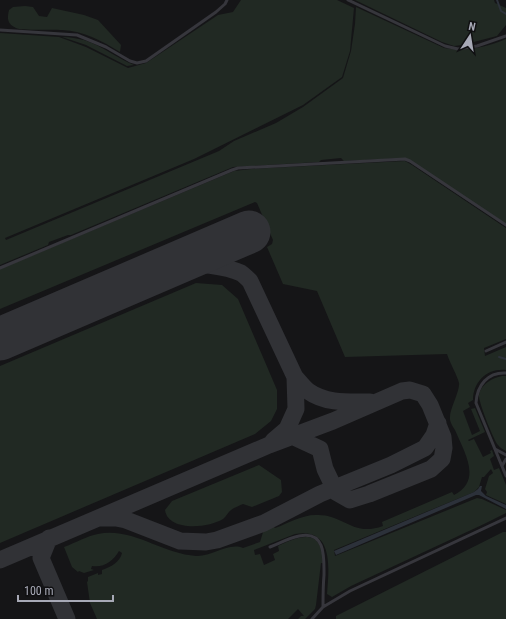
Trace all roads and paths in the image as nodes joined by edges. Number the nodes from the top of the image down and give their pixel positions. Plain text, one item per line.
1 (227, 0) edge
2 (348, 0) edge
3 (0, 30) edge
4 (506, 36) edge
5 (506, 225) edge
6 (0, 268) edge
7 (506, 342) edge
8 (486, 351) dead end
9 (506, 373) edge
10 (495, 448) junction
11 (506, 455) edge
12 (506, 459) edge
13 (502, 466) junction
14 (506, 476) edge
15 (506, 518) edge
16 (270, 548) dead end
17 (323, 607) junction
18 (314, 618) edge

1 - 3 lane
2 - 4 lane
5 - 6 lane
7 - 8 lane
9 - 10 lane
10 - 11 lane
10 - 13 lane
12 - 13 lane
13 - 14 lane
15 - 17 lane
16 - 17 lane
17 - 18 lane

